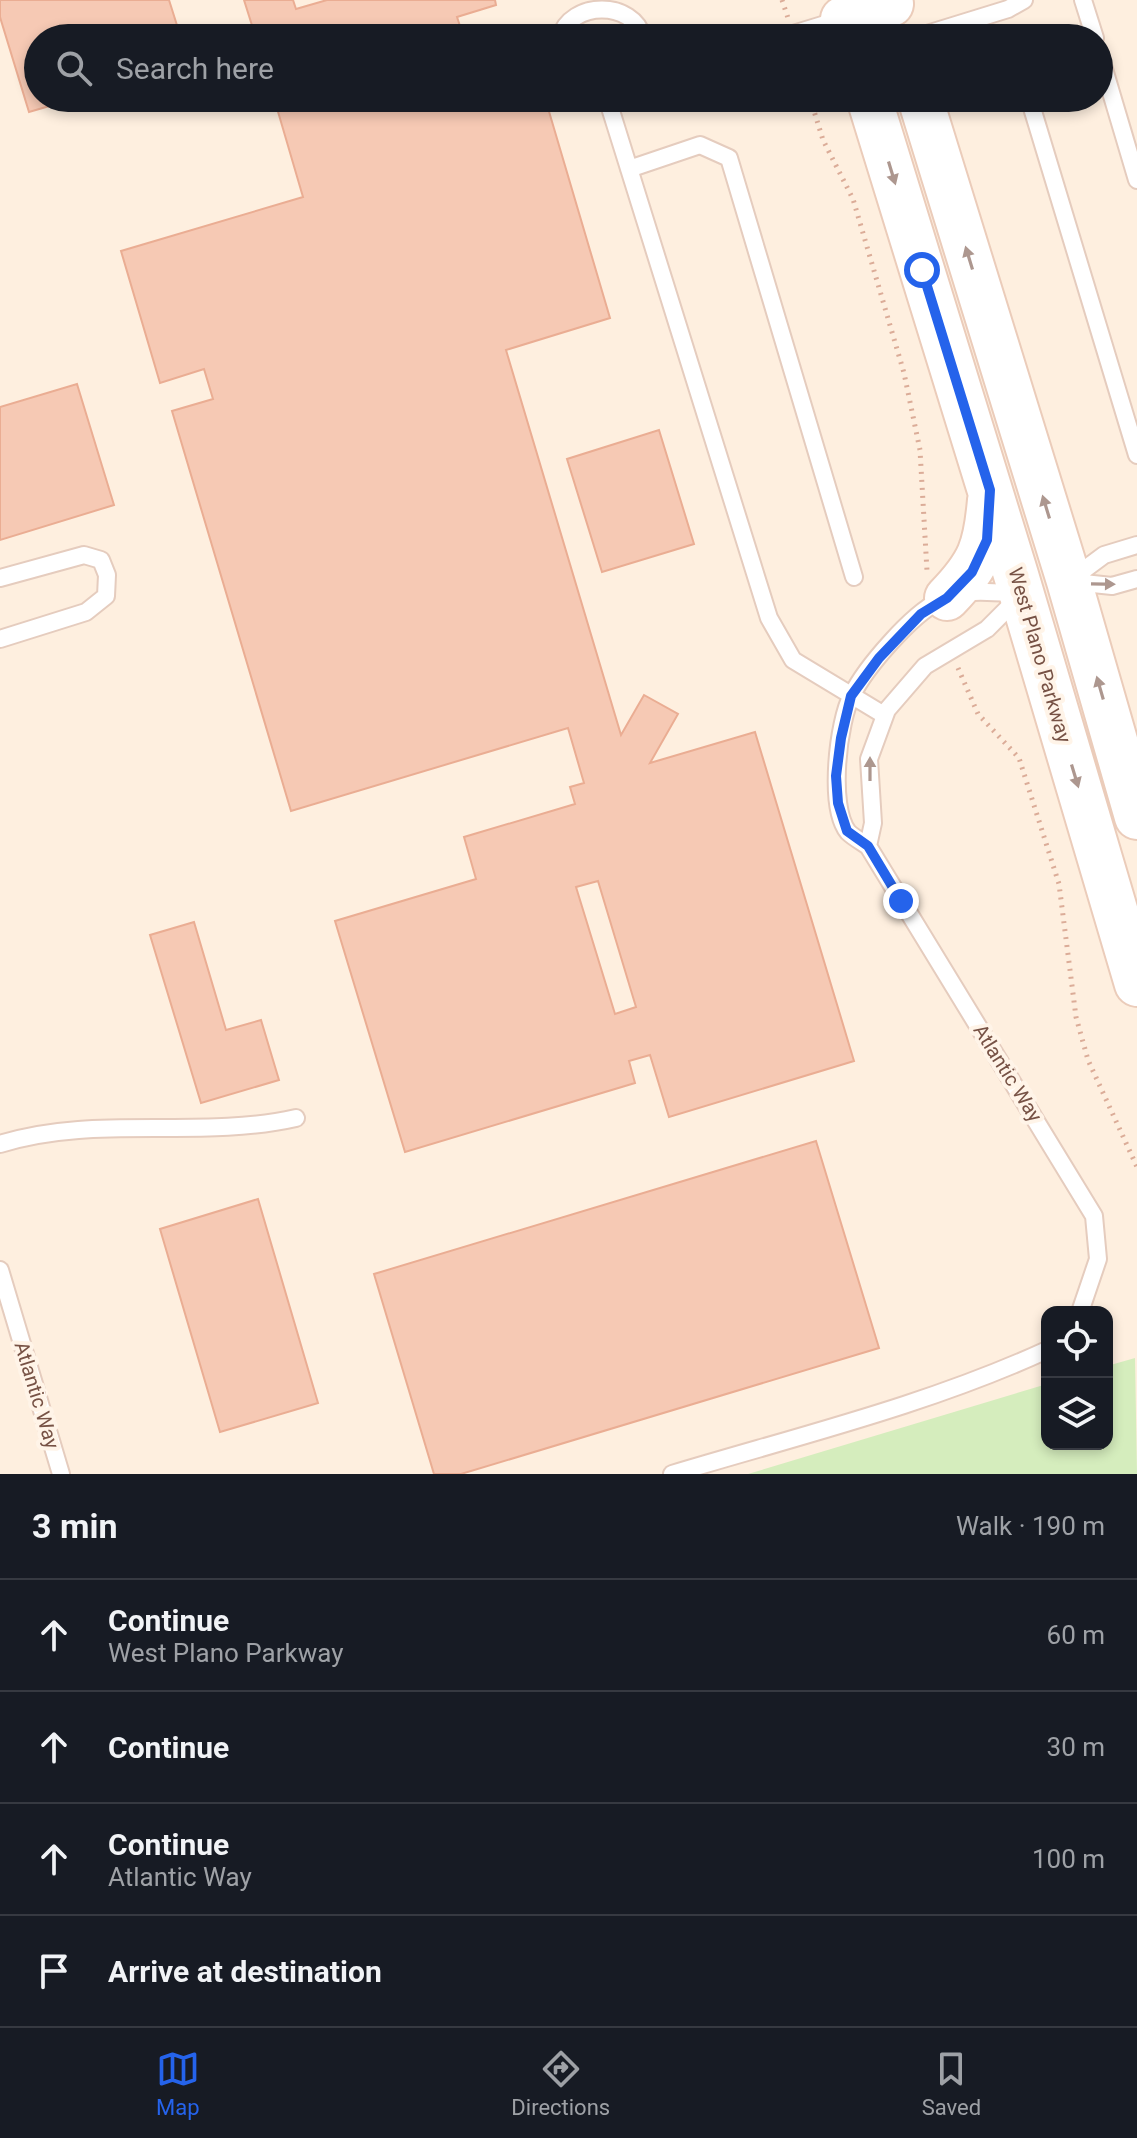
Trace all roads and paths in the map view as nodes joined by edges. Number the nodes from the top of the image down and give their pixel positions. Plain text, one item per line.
1 (782, 0) edge
2 (1024, 0) edge
3 (1083, 0) edge
4 (901, 16) edge
5 (844, 19) edge
6 (567, 24) edge
7 (638, 24) edge
8 (784, 24) edge
9 (819, 24) edge
10 (1091, 24) edge
11 (1113, 99) edge
12 (611, 112) edge
13 (814, 112) edge
14 (873, 112) edge
15 (924, 112) edge
16 (1033, 112) edge
17 (629, 169) junction
18 (1137, 180) edge
19 (1137, 455) edge
20 (990, 490) junction
21 (1137, 545) edge
22 (854, 577) dead end
23 (0, 578) edge
24 (1137, 579) edge
25 (1069, 581) junction
26 (938, 586) junction
27 (1021, 594) junction
28 (0, 639) edge
29 (954, 658) dead end
30 (851, 696) junction
31 (884, 715) junction
32 (1137, 817) edge
33 (868, 846) junction
34 (1137, 984) edge
35 (296, 1118) dead end
36 (0, 1144) edge
37 (1137, 1167) edge
38 (0, 1270) edge
39 (1082, 1306) edge
40 (1041, 1352) edge
41 (61, 1474) edge
42 (672, 1474) edge

1 - 8 path
2 - 4 lane
3 - 10 lane
4 - 5 main road
5 - 9 lane
6 - 7 lane
11 - 18 lane
12 - 17 lane
13 - 26 path
14 -> 20 main road, West Plano Parkway
25 -> 15 main road
16 - 19 lane
17 - 22 lane
17 - 30 lane
20 - 26 main road
20 - 27 main road, West Plano Parkway
21 - 25 lane
23 - 28 lane
25 -> 24 lane
25 - 27 main road
32 -> 25 main road
26 - 27 lane, Atlantic Way
26 - 30 lane, Atlantic Way
27 - 31 lane
27 -> 34 main road, West Plano Parkway
29 - 37 path
30 - 31 lane
30 - 33 lane, Atlantic Way
33 -> 31 lane
33 - 39 lane, Atlantic Way
35 - 36 lane
38 - 41 lane, Atlantic Way
40 - 42 lane

